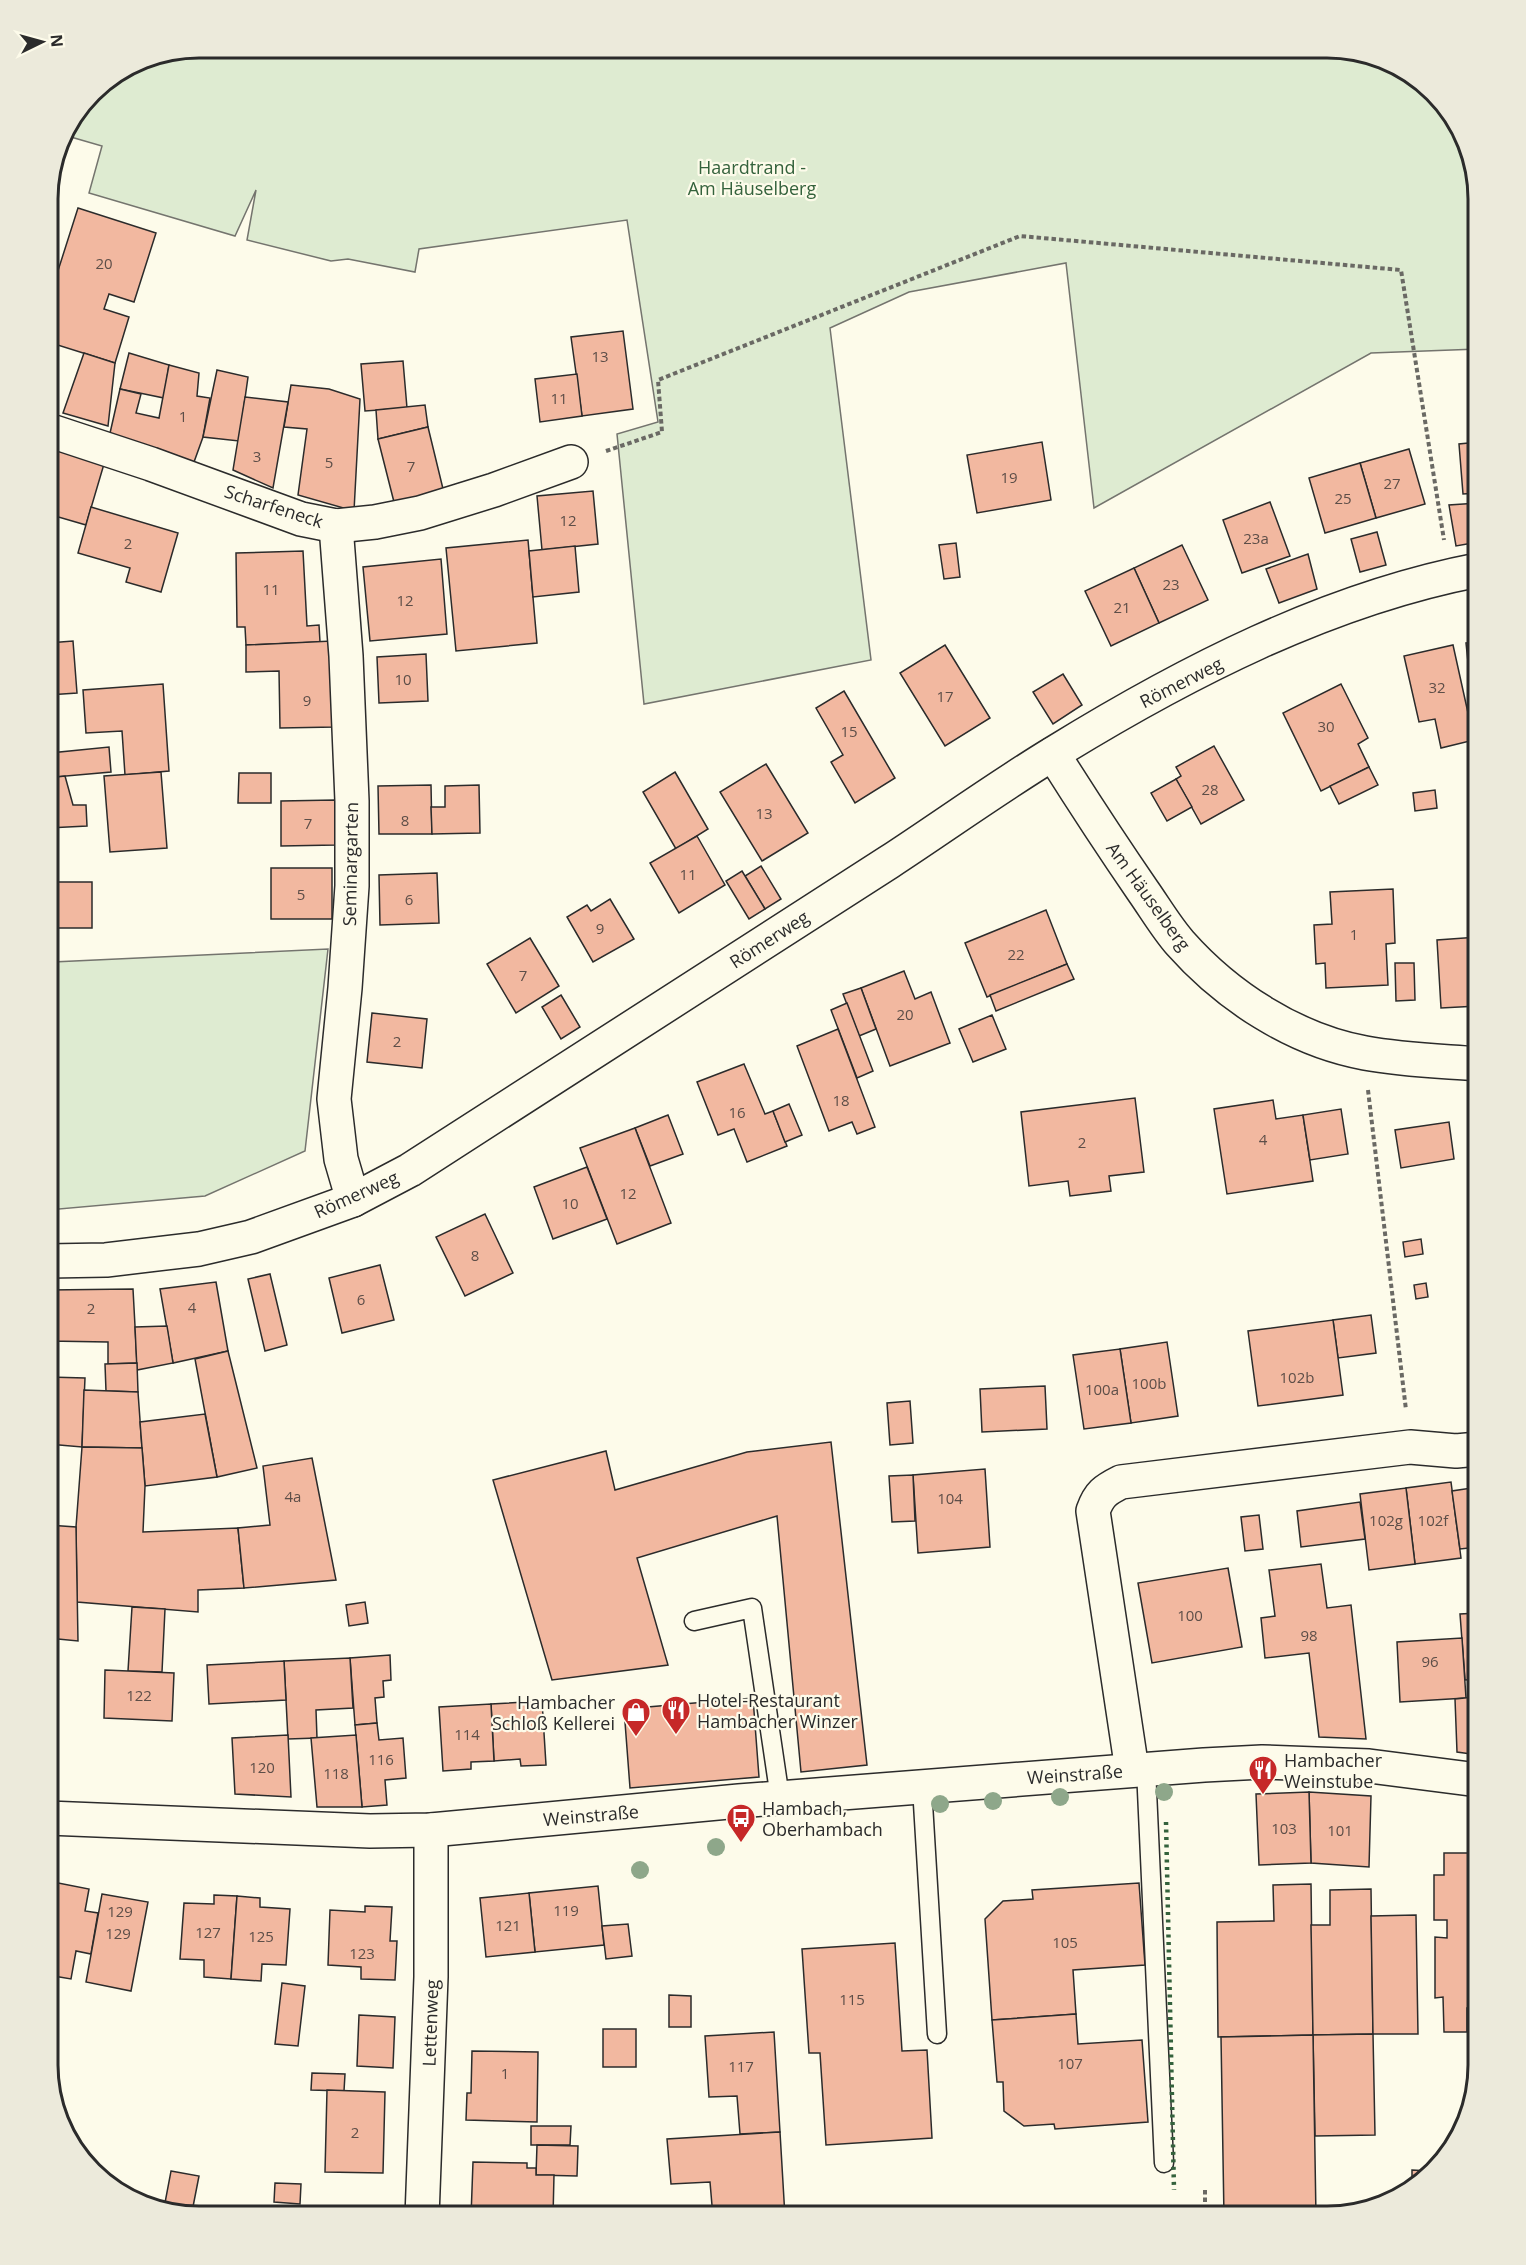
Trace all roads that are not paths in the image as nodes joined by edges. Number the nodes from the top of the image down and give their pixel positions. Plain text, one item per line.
1 (59, 434) edge
2 (571, 462) road end
3 (336, 526) junction
4 (1464, 572) edge
5 (1053, 754) junction
6 (1468, 1063) edge
7 (353, 1200) junction
8 (58, 1261) edge
9 (1468, 1450) edge
10 (694, 1621) dead end
11 (1139, 1770) junction
12 (1468, 1779) edge
13 (921, 1787) junction
14 (780, 1798) junction
15 (58, 1818) edge
16 (431, 1830) junction
17 (937, 2034) dead end
18 (1164, 2163) dead end
19 (422, 2206) edge

1 - 3 street, Scharfeneck
2 - 3 street, Scharfeneck
3 - 7 street, Seminargarten
4 - 5 street, Römerweg
5 - 6 street, Am Häuselberg
5 - 7 street, Römerweg
7 - 8 street, Römerweg
9 - 11 street, Weinstraße
10 - 14 lane
11 - 12 street, Weinstraße
11 - 13 street, Weinstraße
11 - 18 lane
13 - 14 street, Weinstraße
13 - 17 lane
14 - 16 street, Weinstraße
15 - 16 street, Weinstraße
16 - 19 street, Lettenweg

